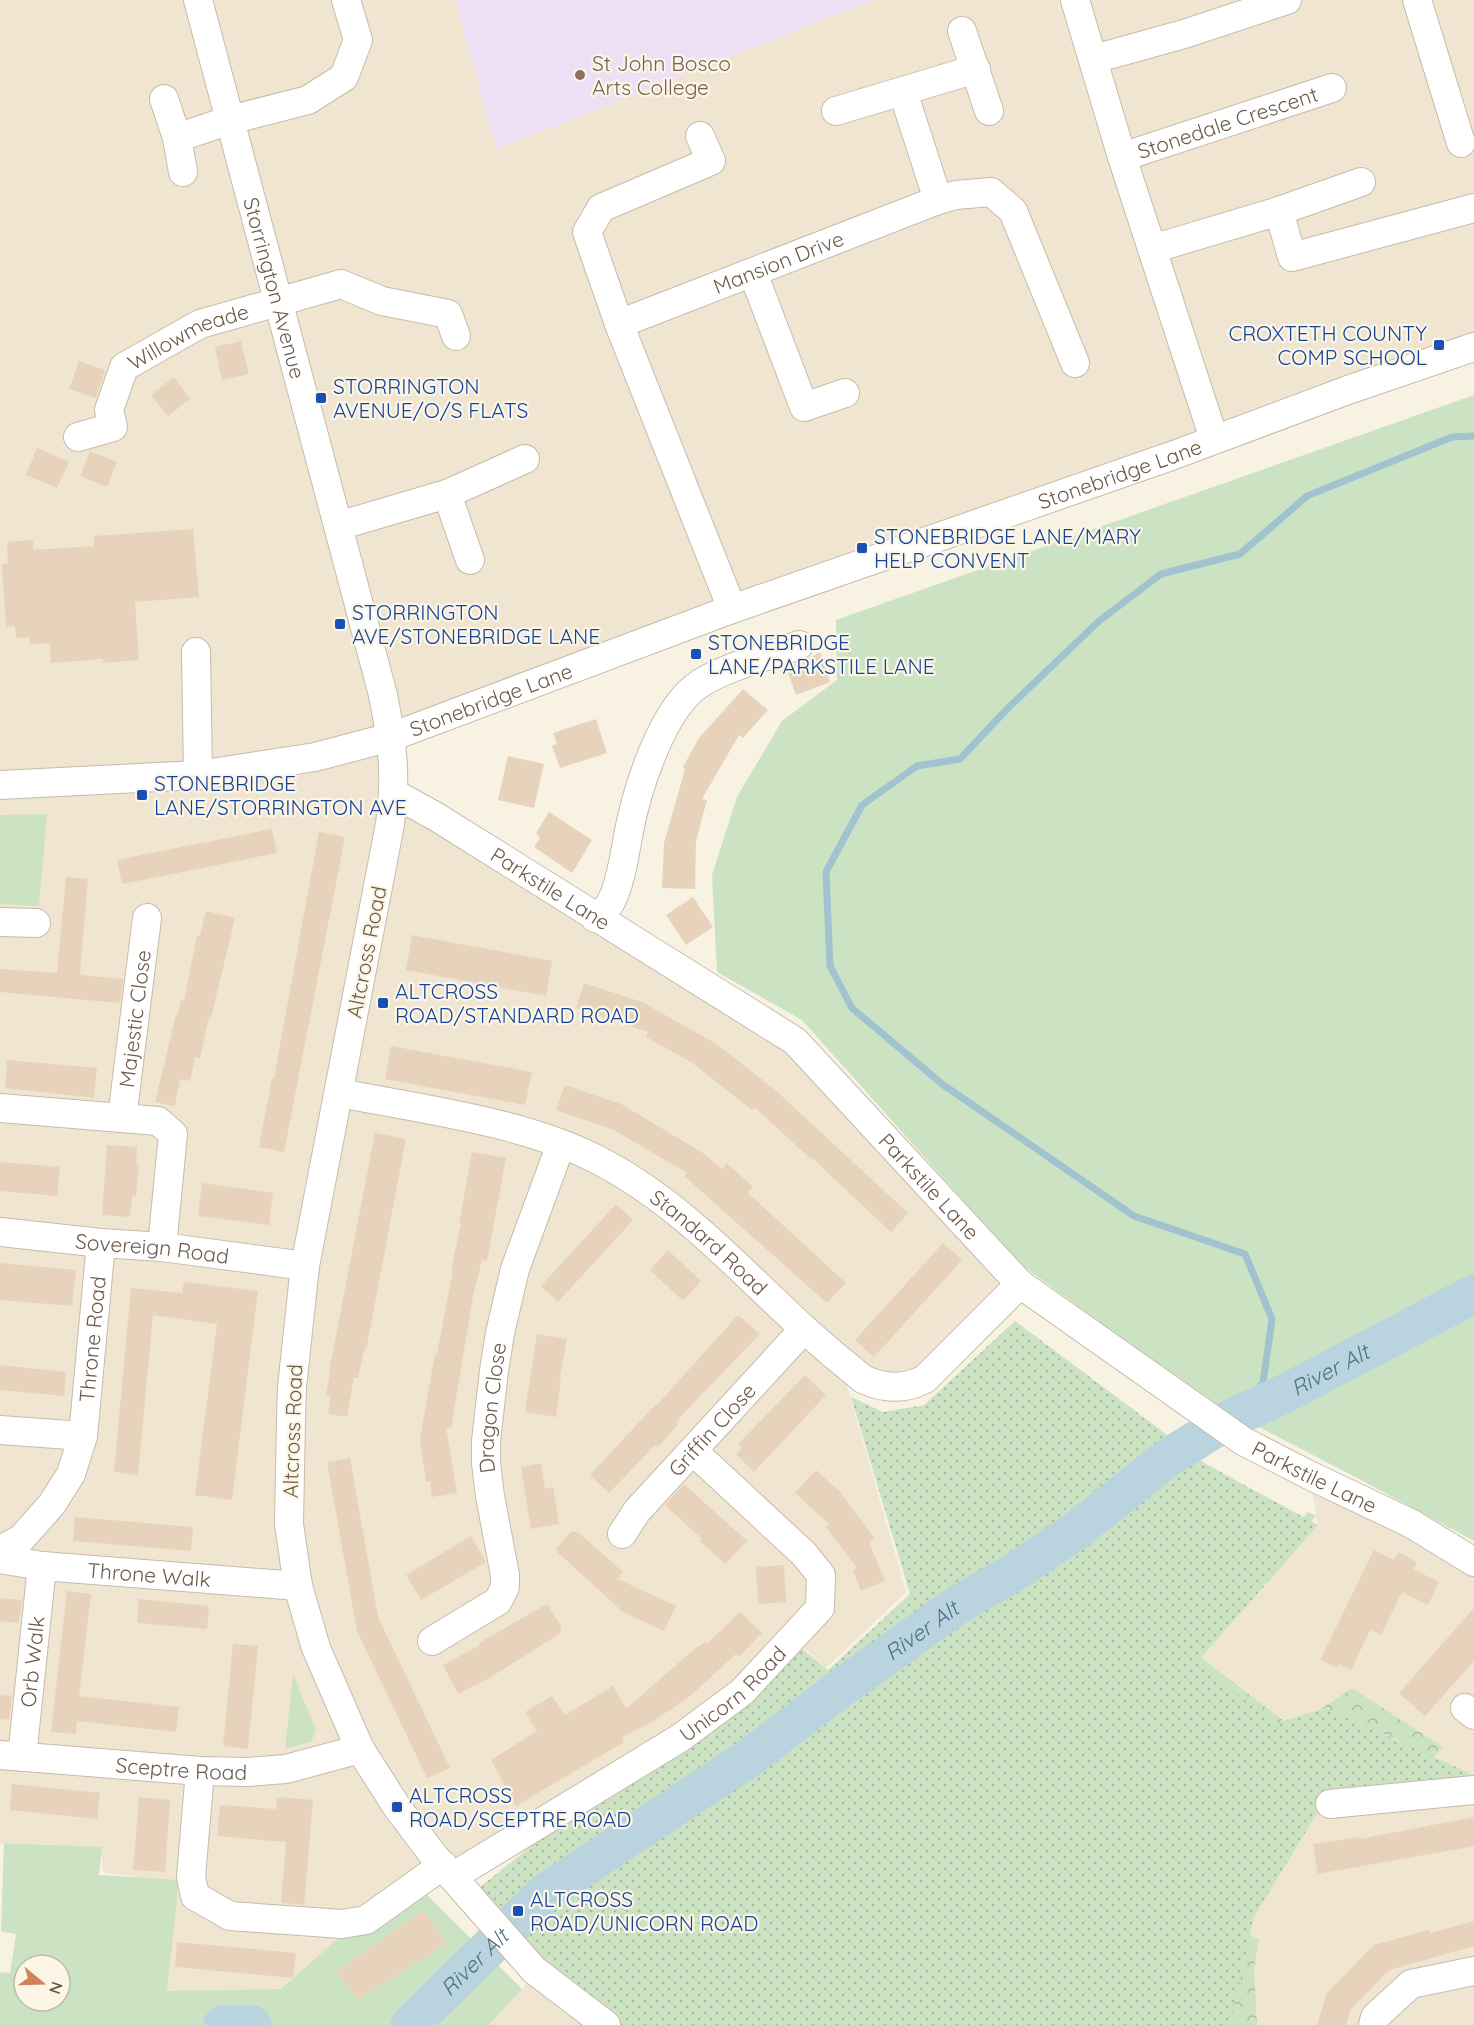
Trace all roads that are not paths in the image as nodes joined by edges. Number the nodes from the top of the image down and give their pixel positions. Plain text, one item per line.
1 (198, 0) edge
2 (346, 0) edge
3 (1075, 0) edge
4 (1287, 0) edge
5 (1417, 0) edge
6 (962, 31) dead end
7 (1094, 59) junction
8 (976, 69) junction
9 (1332, 88) dead end
10 (903, 92) junction
11 (164, 99) dead end
12 (836, 111) dead end
13 (989, 111) dead end
14 (230, 120) junction
15 (700, 136) dead end
16 (177, 138) junction
17 (1461, 143) dead end
18 (1122, 157) junction
19 (183, 172) dead end
20 (1361, 182) dead end
21 (938, 200) junction
22 (1474, 208) edge
23 (1279, 211) junction
24 (1152, 249) junction
25 (753, 273) junction
26 (279, 301) junction
27 (620, 324) junction
28 (456, 336) dead end
29 (1474, 347) edge
30 (1075, 363) dead end
31 (845, 393) dead end
32 (78, 437) dead end
33 (1214, 439) junction
34 (525, 459) dead end
35 (447, 494) junction
36 (338, 526) junction
37 (470, 560) dead end
38 (732, 609) junction
39 (799, 645) dead end
40 (196, 652) dead end
41 (391, 737) junction
42 (198, 775) junction
43 (0, 785) edge
44 (395, 794) junction
45 (147, 918) dead end
46 (595, 918) junction
47 (0, 922) edge
48 (36, 923) dead end
49 (340, 1093) junction
50 (0, 1108) edge
51 (122, 1118) junction
52 (561, 1144) junction
53 (0, 1232) edge
54 (101, 1243) junction
55 (162, 1247) junction
56 (305, 1266) junction
57 (1020, 1284) junction
58 (804, 1329) junction
59 (0, 1430) edge
60 (83, 1436) junction
61 (693, 1451) junction
62 (622, 1534) dead end
63 (0, 1550) edge
64 (0, 1558) edge
65 (1474, 1562) edge
66 (42, 1566) junction
67 (298, 1586) junction
68 (432, 1641) dead end
69 (360, 1749) junction
70 (11, 1756) edge
71 (200, 1771) junction
72 (1474, 1790) edge
73 (1330, 1804) dead end
74 (450, 1874) junction
75 (1474, 1971) edge
76 (606, 2025) edge
77 (1373, 2025) edge

1 - 14 street, Storrington Avenue
2 - 14 street
3 - 7 street, Stonedale Crescent
4 - 7 street
5 - 17 street
6 - 8 street
7 - 18 street, Stonedale Crescent
8 - 10 street
8 - 13 street
9 - 18 street, Stonedale Crescent
10 - 12 street
10 - 21 street
11 - 16 street
14 - 16 street
14 - 26 street, Storrington Avenue
15 - 27 street
16 - 19 street
18 - 24 street, Stonedale Crescent
20 - 23 street
21 - 25 street, Mansion Drive
21 - 30 street, Mansion Drive
22 - 23 street
23 - 24 street
24 - 33 street, Stonedale Crescent
25 - 27 street, Mansion Drive
25 - 31 street
26 - 28 street
26 - 32 street, Willowmeade
26 - 36 street, Storrington Avenue
27 - 38 street
29 - 33 street, Stonebridge Lane
33 - 38 street, Stonebridge Lane
34 - 35 street
35 - 36 street
35 - 37 street
36 - 41 street, Storrington Avenue
38 - 41 street, Stonebridge Lane
39 - 46 street
40 - 42 street
41 - 42 street, Stonebridge Lane
41 - 44 street, Altcross Road
42 - 43 street, Stonebridge Lane
44 - 46 street, Parkstile Lane
44 - 49 street, Altcross Road
45 - 51 street, Majestic Close
46 - 57 street, Parkstile Lane
47 - 48 street
49 - 52 street, Standard Road
49 - 56 street, Altcross Road
50 - 51 street
51 - 55 street
52 - 58 street, Standard Road
52 - 68 street, Dragon Close
53 - 54 street, Sovereign Road
54 - 55 street, Sovereign Road
54 - 60 street, Throne Road
55 - 56 street, Sovereign Road
56 - 67 street, Altcross Road
57 - 58 street, Standard Road
57 - 65 street, Parkstile Lane
58 - 61 street, Griffin Close
59 - 60 street
60 - 63 street, Throne Road
61 - 62 street, Griffin Close
61 - 74 street, Unicorn Road
64 - 66 street, Throne Walk
66 - 67 street, Throne Walk
66 - 70 street, Orb Walk
67 - 69 street, Altcross Road
69 - 71 street, Sceptre Road
69 - 74 street, Altcross Road
70 - 71 street, Sceptre Road
71 - 74 street, Unicorn Road
72 - 73 street
74 - 76 street, Altcross Road
75 - 77 street

